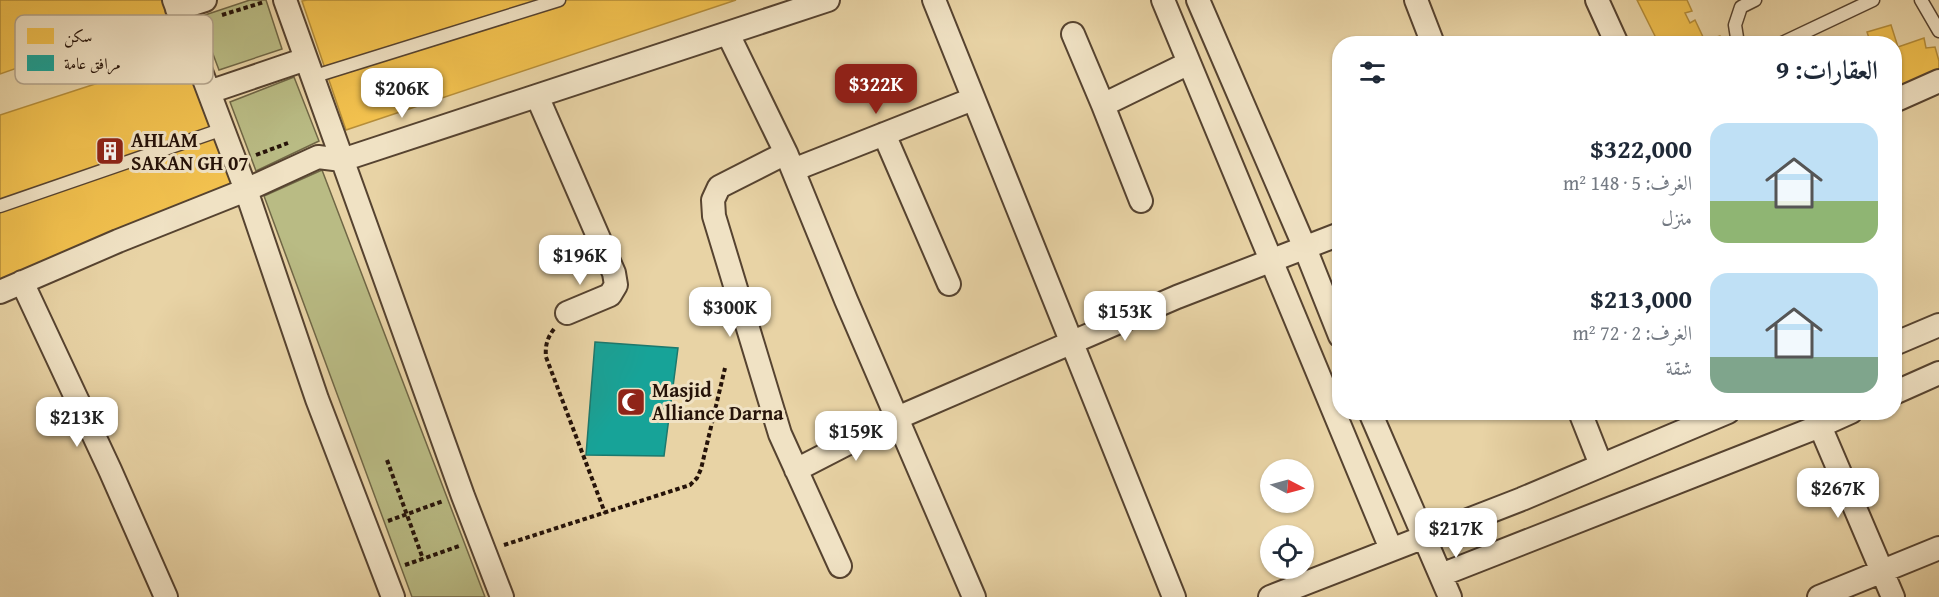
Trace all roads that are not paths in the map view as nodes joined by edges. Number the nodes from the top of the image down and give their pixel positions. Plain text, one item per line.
1 (285, 0) edge
2 (559, 0) edge
3 (828, 0) edge
4 (934, 0) edge
5 (1163, 0) edge
6 (1198, 0) edge
7 (1416, 0) edge
8 (1597, 0) edge
9 (1755, 0) edge
10 (1873, 0) edge
11 (1922, 0) edge
12 (176, 4) edge
13 (211, 8) edge
14 (1939, 31) edge
15 (728, 34) junction
16 (1073, 34) dead end
17 (1430, 36) edge
18 (1613, 36) edge
19 (1737, 36) edge
20 (1797, 36) edge
21 (1189, 63) junction
22 (309, 68) junction
23 (1939, 81) edge
24 (206, 84) edge
25 (209, 92) junction
26 (537, 96) junction
27 (1902, 97) edge
28 (973, 99) junction
29 (1103, 105) junction
30 (223, 129) junction
31 (884, 134) junction
32 (342, 160) junction
33 (789, 161) junction
34 (246, 190) junction
35 (1141, 201) dead end
36 (0, 206) edge
37 (1332, 237) edge
38 (1305, 248) junction
39 (1270, 260) junction
40 (22, 282) junction
41 (949, 284) dead end
42 (0, 292) edge
43 (567, 313) road end
44 (1332, 316) edge
45 (1939, 325) edge
46 (1902, 341) edge
47 (1071, 343) junction
48 (1939, 373) edge
49 (1902, 389) edge
50 (1332, 408) edge
51 (897, 418) junction
52 (1337, 420) edge
53 (1374, 420) edge
54 (1583, 420) edge
55 (1709, 420) edge
56 (1834, 420) edge
57 (1821, 426) junction
58 (1601, 465) junction
59 (796, 470) junction
60 (1425, 537) junction
61 (1939, 548) edge
62 (1391, 549) junction
63 (840, 566) dead end
64 (1882, 570) junction
65 (1441, 575) junction
66 (166, 597) edge
67 (393, 597) edge
68 (502, 597) edge
69 (974, 597) edge
70 (1174, 597) edge
71 (1270, 597) edge
72 (1450, 597) edge
73 (1819, 597) edge
74 (1893, 597) edge

1 - 22 street
2 - 22 lane
3 - 15 street
4 - 28 street
5 - 21 street
6 - 38 street
7 - 17 street
8 - 18 street
9 - 19 lane
10 - 20 lane
11 - 14 lane
12 - 13 street
15 - 26 street
15 - 33 street
16 - 29 street
21 - 29 street
21 - 39 street
22 - 25 street
22 - 32 street
23 - 27 street
24 - 25 street
25 - 30 street
26 - 32 street
26 - 43 street
28 - 31 street
28 - 47 street
29 - 35 street
30 - 34 street
30 - 36 lane
31 - 33 street
31 - 41 street
32 - 34 street
32 - 68 street
33 - 51 street
33 - 59 street
34 - 40 street
34 - 67 street
37 - 38 street
38 - 39 street
38 - 44 street
39 - 47 street
39 - 50 street
40 - 42 street
40 - 66 street
45 - 46 street
47 - 51 street
47 - 70 street
48 - 49 street
51 - 59 street
51 - 69 street
52 - 62 street
53 - 60 street
54 - 58 street
55 - 58 street
56 - 57 street
57 - 64 street
57 - 65 street
58 - 60 street
59 - 63 street
60 - 62 street
60 - 65 street
61 - 64 street
62 - 71 street
64 - 73 street
64 - 74 street
65 - 72 street

